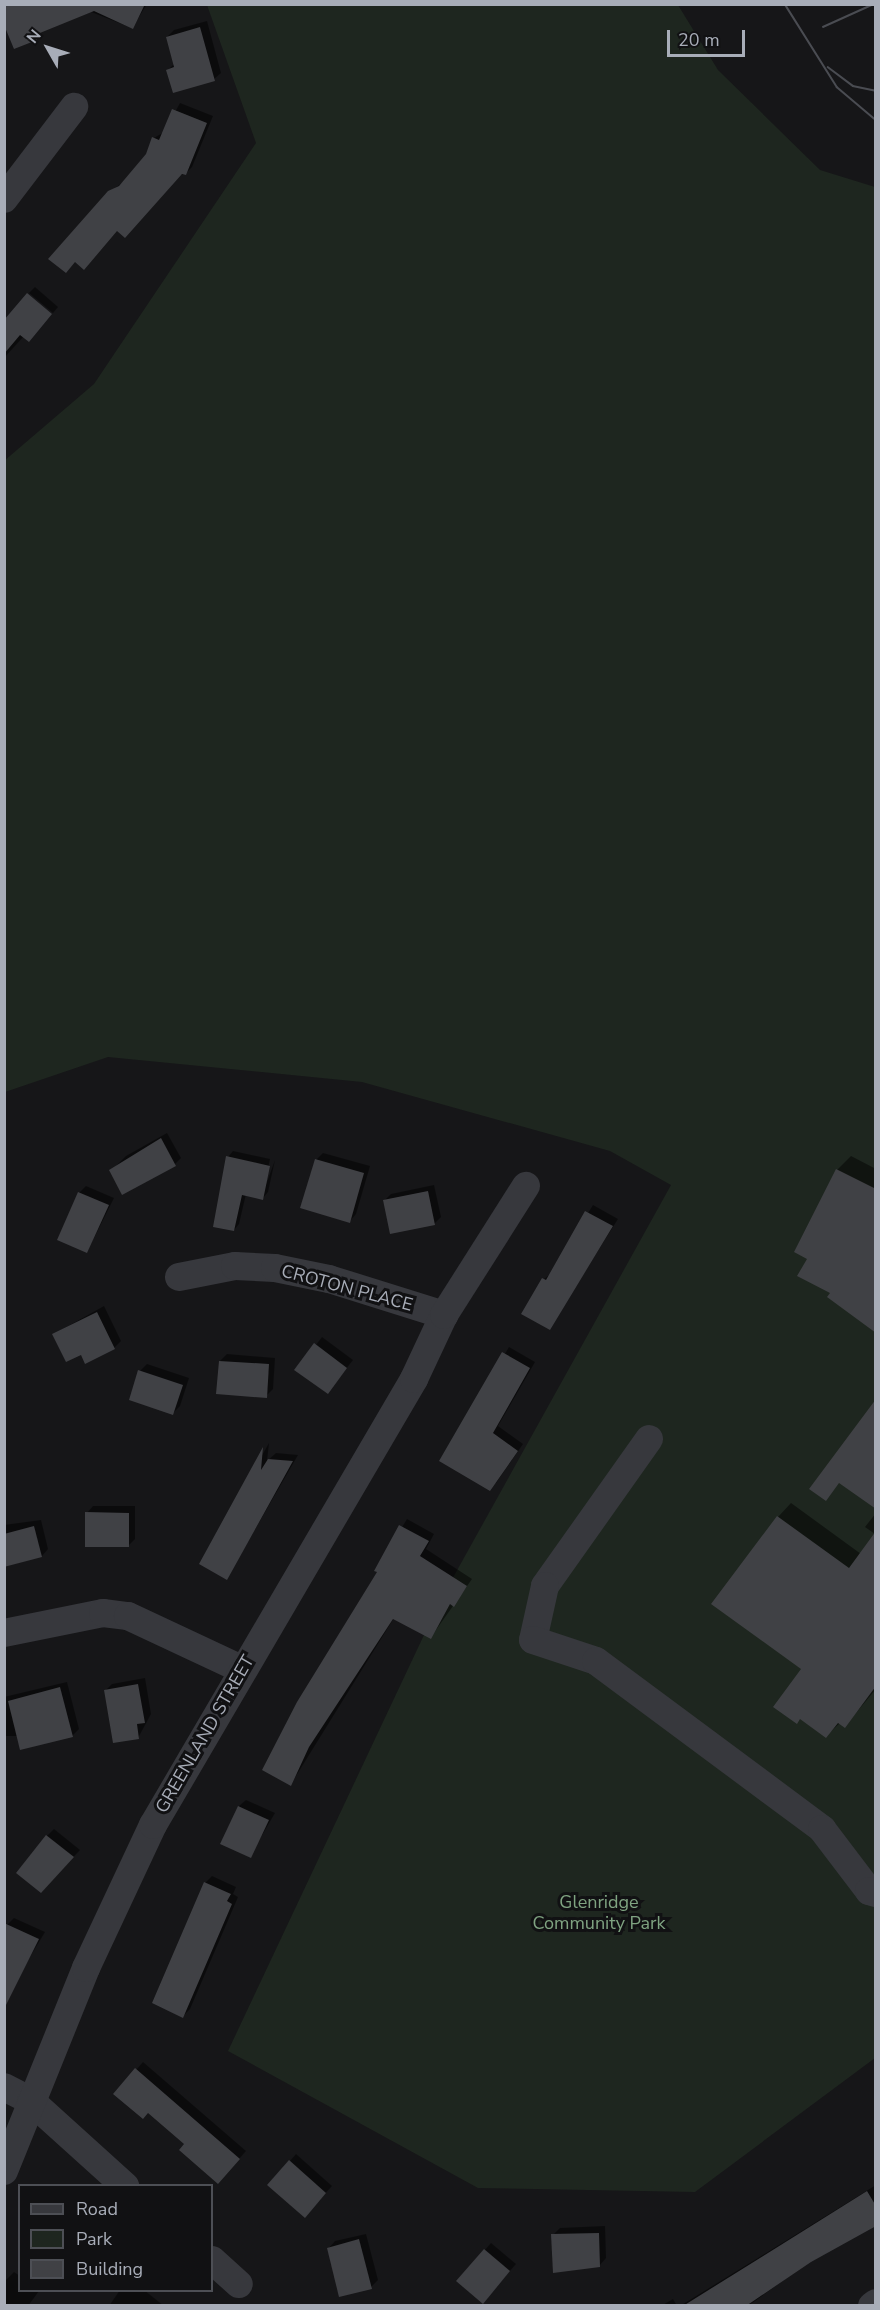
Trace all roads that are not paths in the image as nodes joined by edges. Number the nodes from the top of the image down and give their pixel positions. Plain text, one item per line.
1 (74, 107) dead end
2 (4, 199) edge
3 (526, 1186) dead end
4 (179, 1276) dead end
5 (444, 1315) junction
6 (649, 1439) dead end
7 (4, 1633) edge
8 (241, 1669) junction
9 (876, 1893) edge
10 (4, 2087) edge
11 (31, 2101) junction
12 (4, 2171) edge
13 (123, 2184) edge
14 (213, 2261) edge
15 (239, 2284) dead end

1 - 2 street
3 - 5 street, GREENLAND STREET
4 - 5 street, CROTON PLACE
5 - 8 street, GREENLAND STREET
6 - 9 street
7 - 8 street
8 - 11 street, GREENLAND STREET
10 - 11 street
11 - 12 street, GREENLAND STREET
11 - 13 street
14 - 15 street

